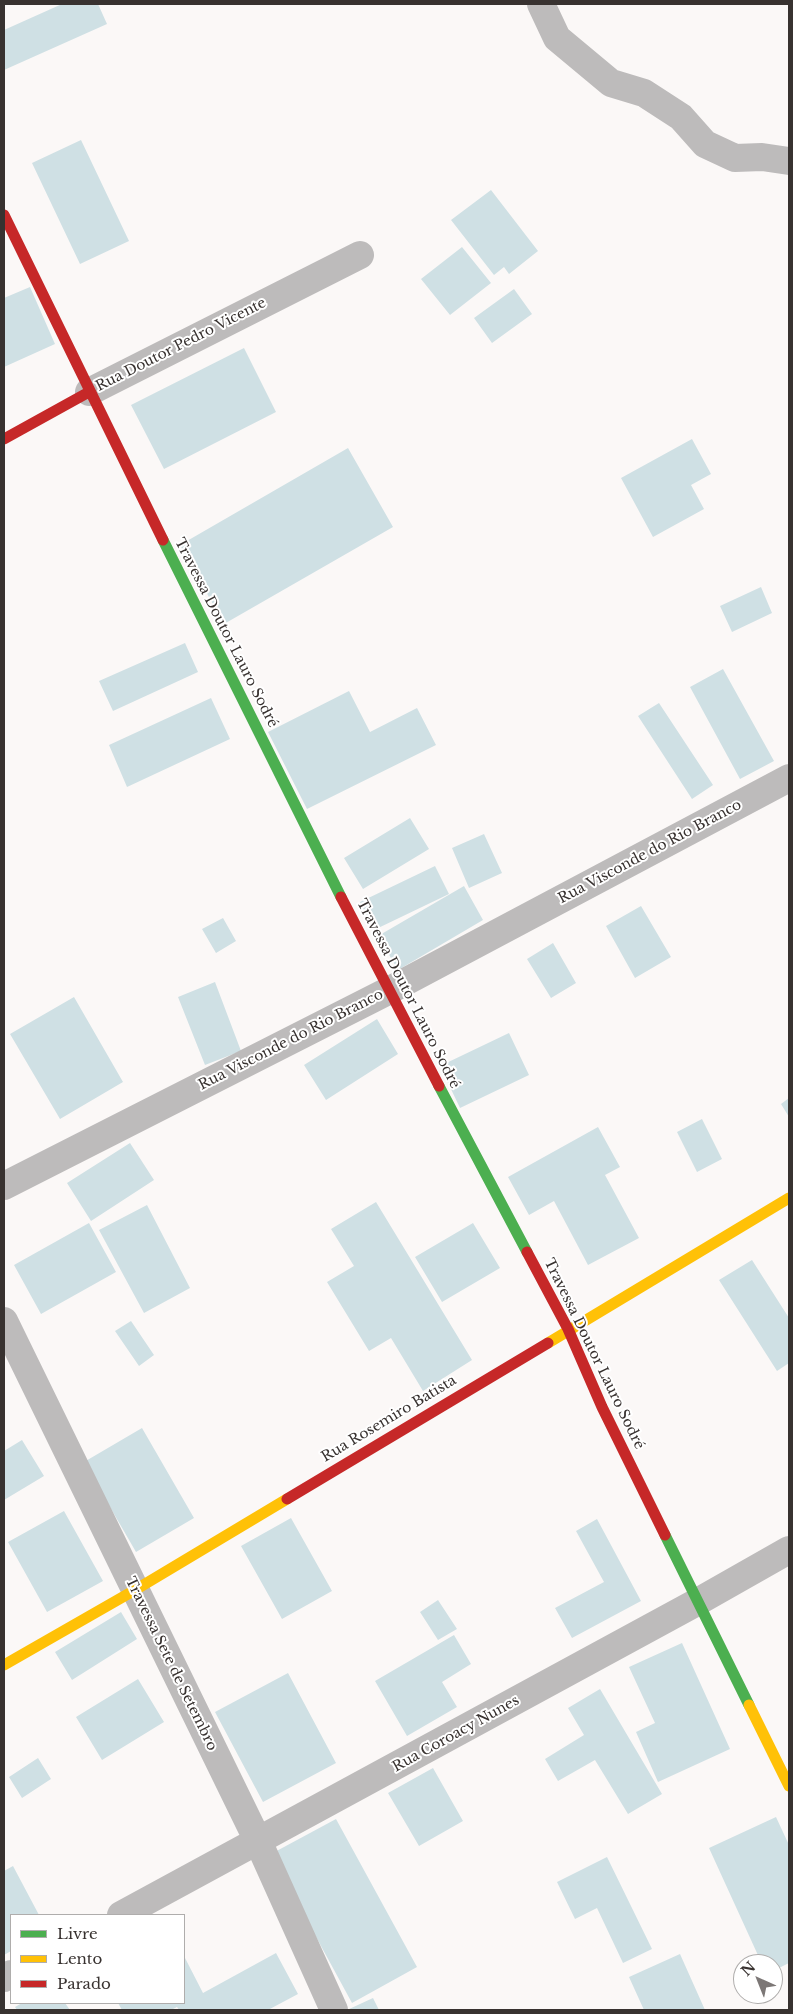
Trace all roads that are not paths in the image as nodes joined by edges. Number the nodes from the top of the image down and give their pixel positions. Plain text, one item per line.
1 (541, 4) edge
2 (789, 161) edge
3 (4, 215) edge
4 (360, 255) dead end
5 (89, 392) junction
6 (4, 439) edge
7 (789, 778) edge
8 (388, 991) junction
9 (4, 1186) edge
10 (789, 1198) edge
11 (4, 1321) edge
12 (568, 1329) junction
13 (789, 1550) edge
14 (135, 1590) junction
15 (699, 1601) junction
16 (4, 1665) edge
17 (789, 1786) edge
18 (258, 1841) junction
19 (123, 1914) edge
20 (334, 2010) edge

1 - 2 street
3 - 5 street, Travessa Doutor Lauro Sodré
4 - 5 street, Rua Doutor Pedro Vicente
5 - 6 street, Rua Doutor Pedro Vicente
5 - 8 street, Travessa Doutor Lauro Sodré
7 - 8 street, Rua Visconde do Rio Branco
8 - 9 street, Rua Visconde do Rio Branco
8 - 12 street, Travessa Doutor Lauro Sodré
10 - 12 street, Rua Rosemiro Batista
11 - 14 street, Travessa Sete de Setembro
12 - 14 street, Rua Rosemiro Batista
12 - 15 street, Travessa Doutor Lauro Sodré
13 - 15 street, Rua Coroacy Nunes
14 - 16 street, Rua Rosemiro Batista
14 - 18 street, Travessa Sete de Setembro
15 - 17 street, Travessa Doutor Lauro Sodré
15 - 18 street, Rua Coroacy Nunes
18 - 19 street, Rua Coroacy Nunes
18 - 20 street, Travessa Sete de Setembro

